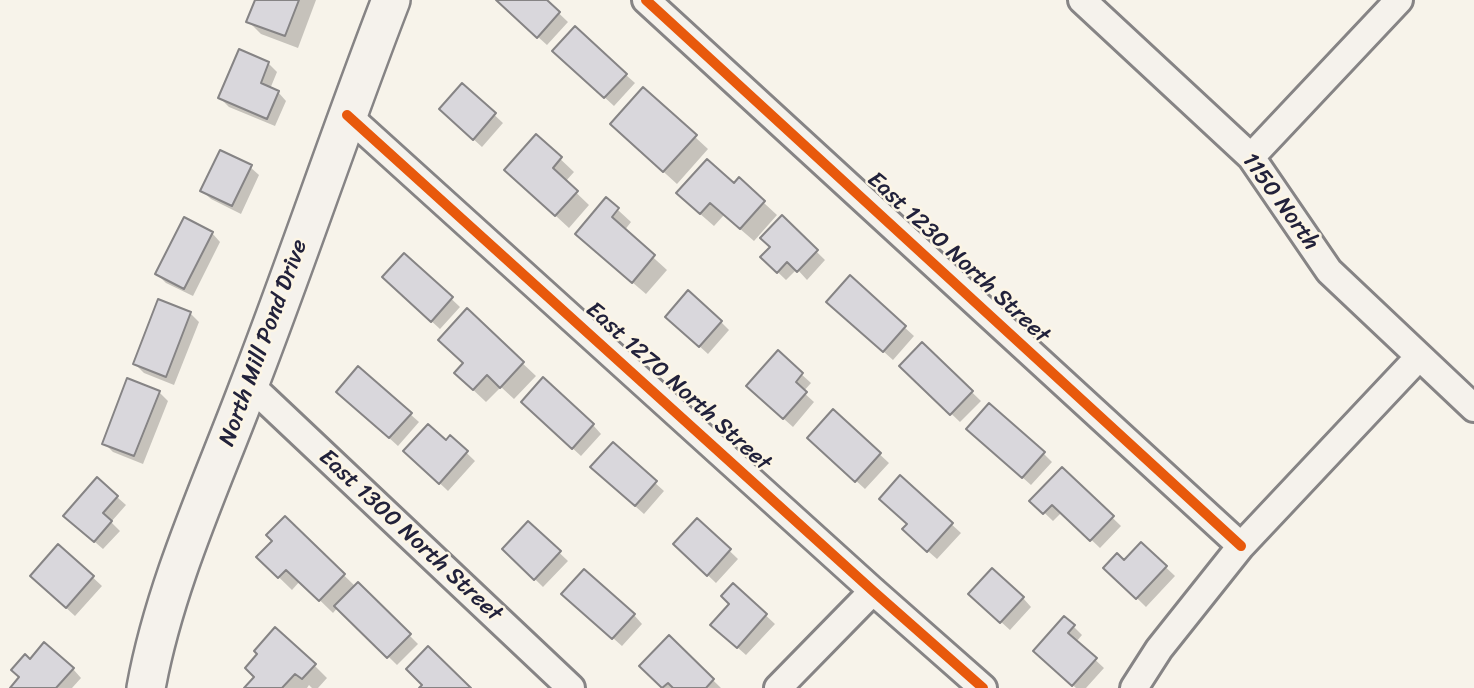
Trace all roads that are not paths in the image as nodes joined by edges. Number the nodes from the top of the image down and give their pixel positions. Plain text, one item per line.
1 (391, 0) edge
2 (646, 0) edge
3 (1082, 0) edge
4 (1399, 0) edge
5 (346, 116) junction
6 (1251, 157) junction
7 (1419, 357) junction
8 (250, 385) junction
9 (1474, 408) edge
10 (1241, 546) junction
11 (873, 591) junction
12 (146, 688) edge
13 (571, 688) edge
14 (778, 688) edge
15 (983, 688) edge
16 (1134, 688) edge

1 - 5 main road, North Mill Pond Drive
2 - 10 street, East 1230 North Street
3 - 6 street, 1150 North
4 - 6 street
5 - 8 main road, North Mill Pond Drive
5 - 11 street, East 1270 North Street
6 - 7 street, 1150 North
7 - 9 street, 1150 North
7 - 10 street
8 - 12 main road, North Mill Pond Drive
8 - 13 street, East 1300 North Street
10 - 16 street
11 - 14 street
11 - 15 street, East 1270 North Street

